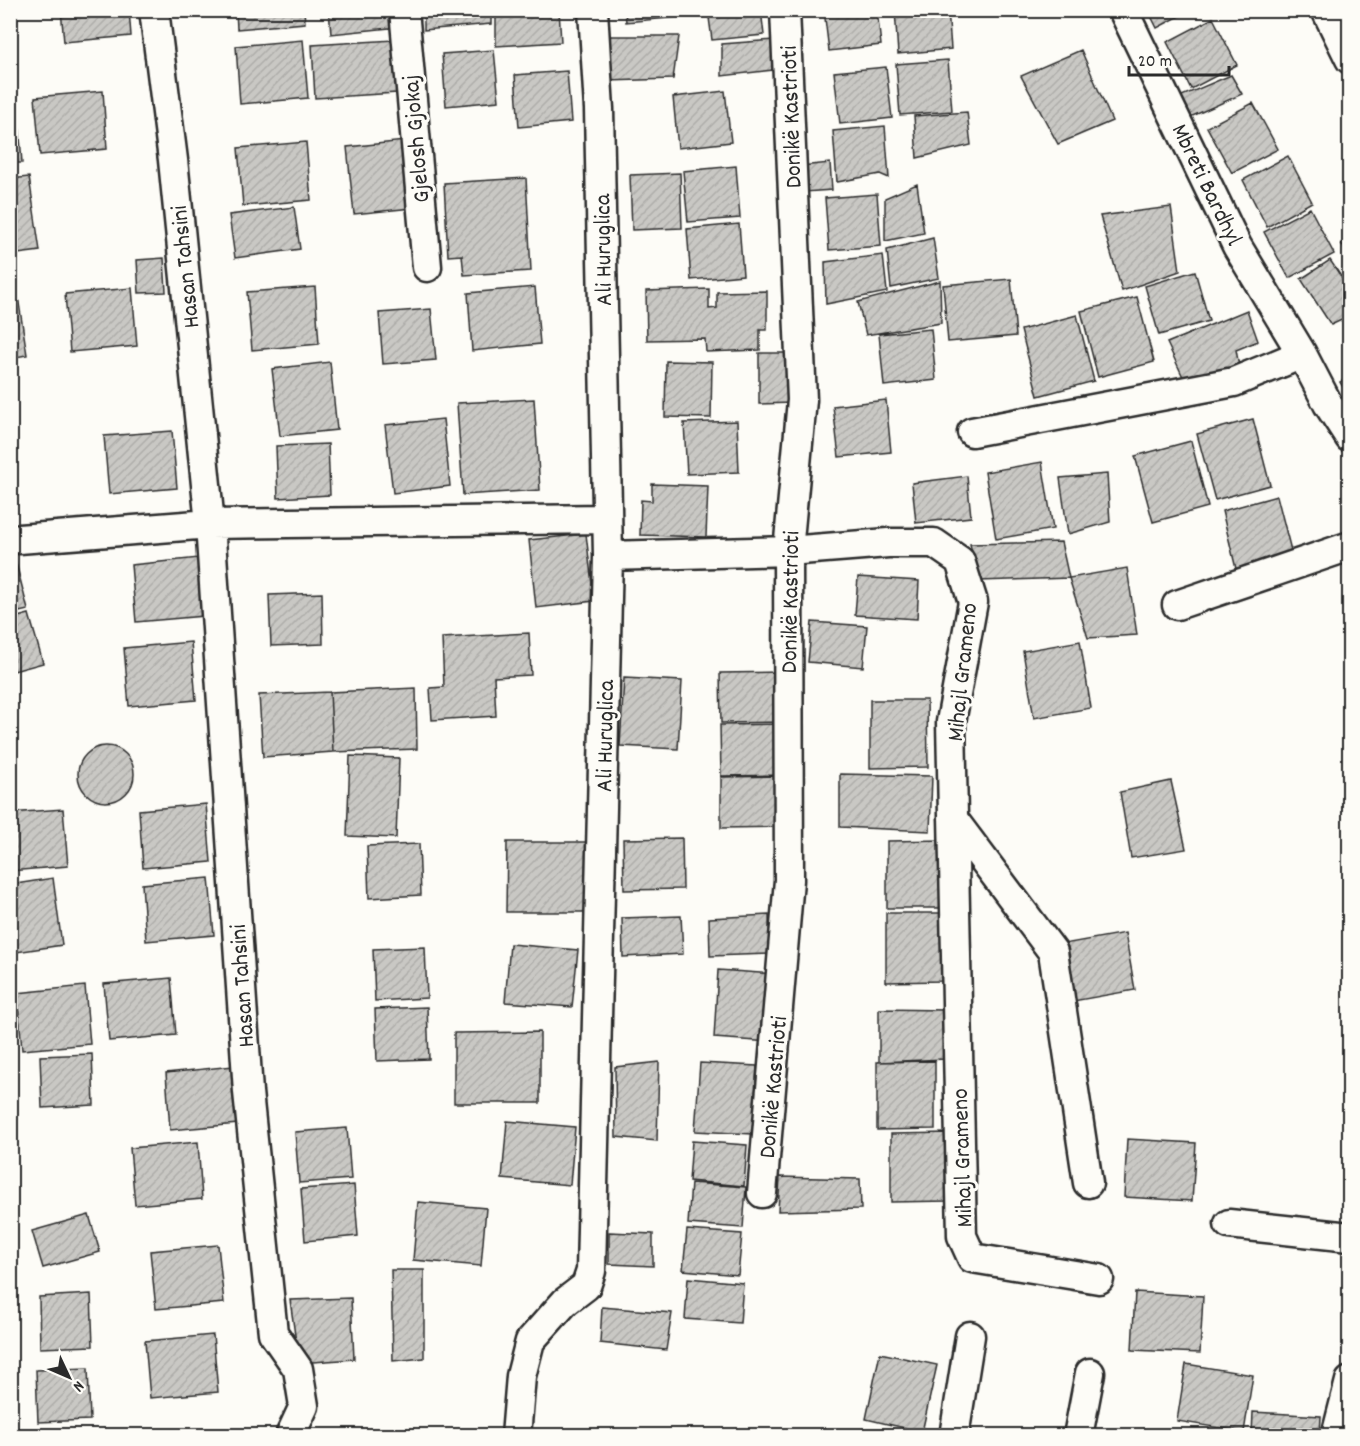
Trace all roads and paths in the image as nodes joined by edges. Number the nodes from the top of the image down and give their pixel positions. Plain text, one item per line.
1 (154, 10) edge
2 (404, 10) edge
3 (593, 10) edge
4 (785, 10) edge
5 (1124, 10) edge
6 (1326, 10) edge
7 (1350, 59) edge
8 (427, 267) dead end
9 (1302, 354) junction
10 (972, 432) dead end
11 (1350, 438) edge
12 (607, 519) junction
13 (210, 524) junction
14 (19, 539) dead end
15 (1350, 546) edge
16 (788, 551) junction
17 (608, 556) junction
18 (1177, 605) dead end
19 (953, 819) junction
20 (1088, 1183) dead end
21 (762, 1193) dead end
22 (1229, 1224) dead end
23 (1350, 1237) edge
24 (1099, 1279) dead end
25 (970, 1336) dead end
26 (1090, 1373) dead end
27 (1350, 1381) edge
28 (290, 1436) edge
29 (516, 1436) edge
30 (954, 1436) edge
31 (1078, 1436) edge
32 (1336, 1436) edge

1 - 13 street, Hasan Tahsini
2 - 8 street, Gjelosh Gjokaj
3 - 12 street, Ali Huruglica
4 - 16 street, Donikë Kastrioti
5 - 9 street, Mbreti Bardhyl
6 - 7 street
9 - 10 street
9 - 11 street, Mbreti Bardhyl
12 - 13 street
12 - 17 street, Ali Huruglica
13 - 14 street
13 - 28 street, Hasan Tahsini
15 - 18 street
16 - 17 street, Mihajl Grameno
16 - 19 street, Mihajl Grameno
16 - 21 street, Donikë Kastrioti
17 - 29 street, Ali Huruglica
19 - 20 street
19 - 24 street, Mihajl Grameno
22 - 23 street
25 - 30 street
26 - 31 street
27 - 32 street

